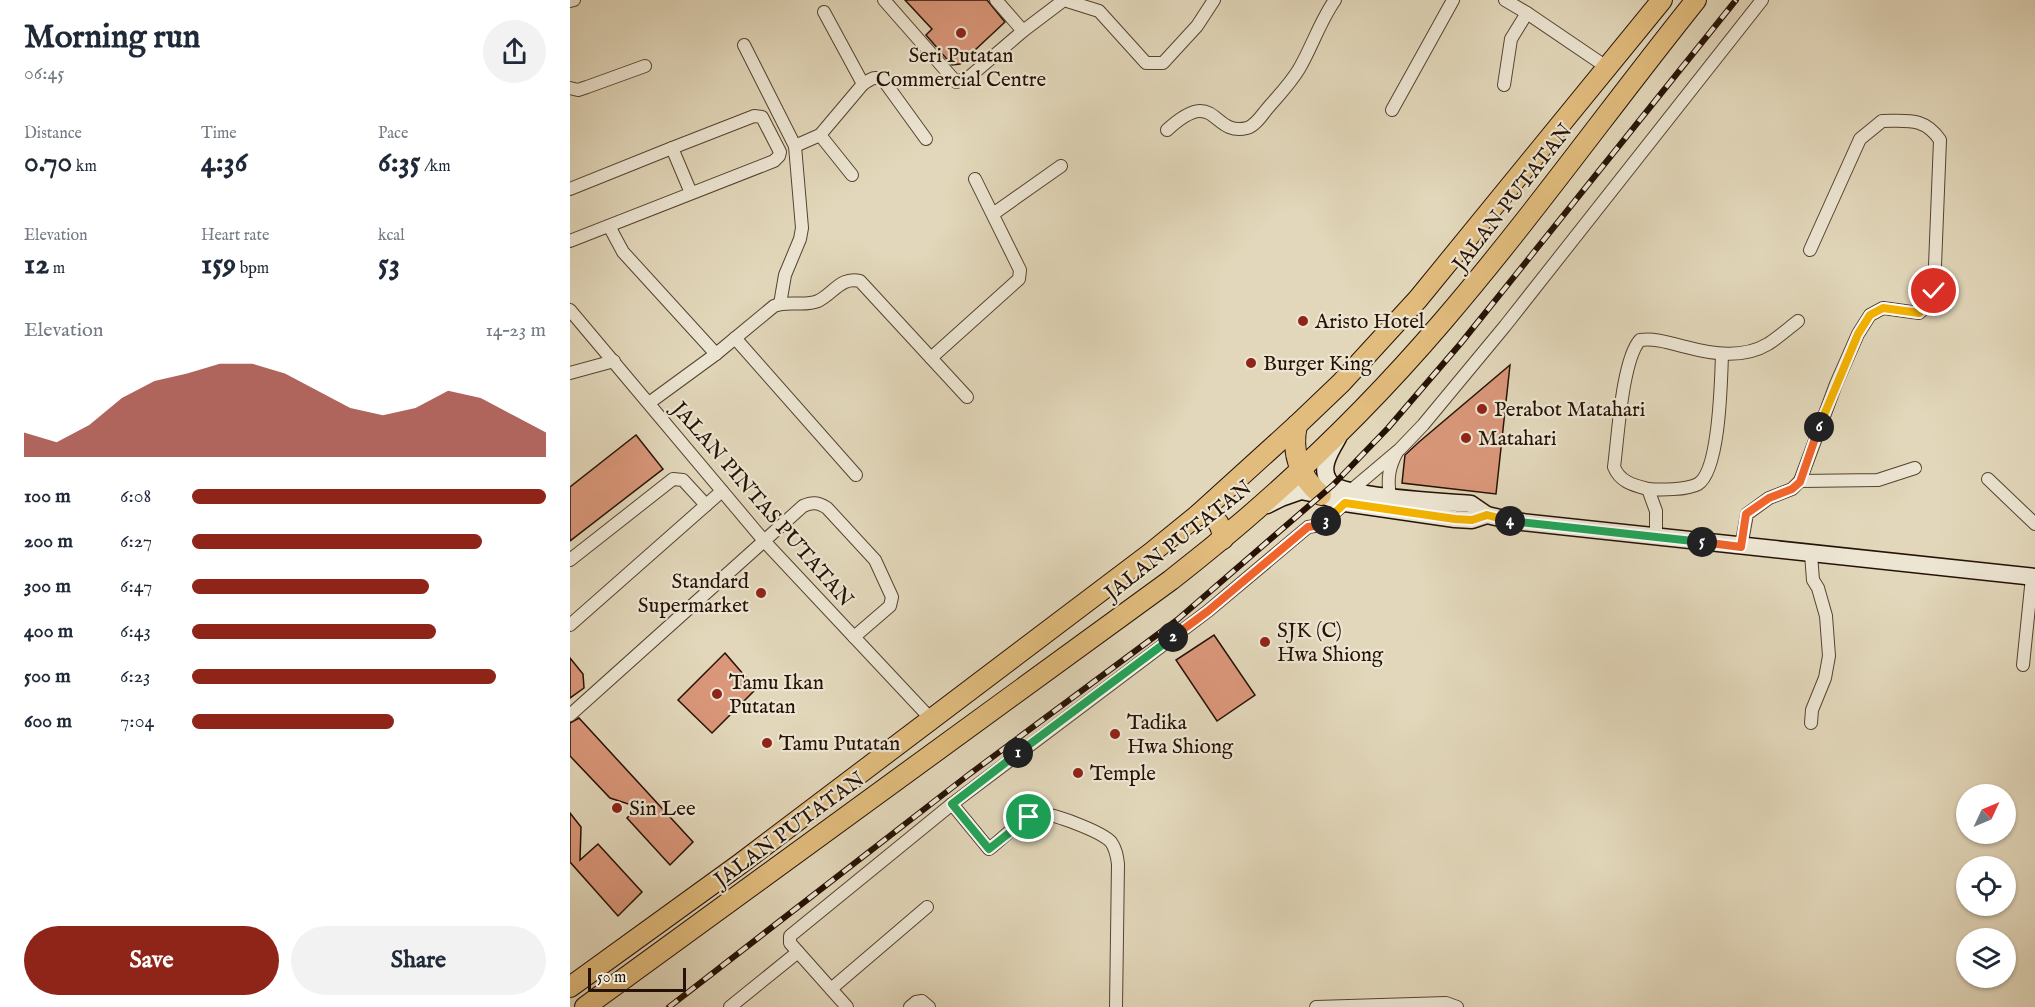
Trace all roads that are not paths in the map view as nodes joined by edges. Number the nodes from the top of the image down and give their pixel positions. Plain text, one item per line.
1 (884, 0) edge
2 (996, 0) edge
3 (1214, 0) edge
4 (1335, 0) edge
5 (1454, 0) edge
6 (1505, 0) edge
7 (1662, 0) edge
8 (1696, 0) edge
9 (1762, 0) edge
10 (824, 12) dead end
11 (1527, 13) junction
12 (1023, 31) junction
13 (744, 45) dead end
14 (1645, 64) junction
15 (645, 66) dead end
16 (1608, 68) junction
17 (863, 84) junction
18 (1504, 85) dead end
19 (570, 88) edge
20 (1392, 111) dead end
21 (1167, 130) dead end
22 (820, 135) junction
23 (927, 139) dead end
24 (795, 147) junction
25 (672, 148) junction
26 (1527, 165) junction
27 (1061, 166) dead end
28 (852, 175) dead end
29 (975, 178) dead end
30 (1552, 186) junction
31 (570, 189) edge
32 (691, 193) junction
33 (993, 214) junction
34 (609, 226) junction
35 (570, 241) edge
36 (1810, 250) dead end
37 (780, 304) junction
38 (570, 310) edge
39 (1798, 321) dead end
40 (735, 338) junction
41 (716, 354) junction
42 (1722, 354) junction
43 (931, 358) junction
44 (614, 361) junction
45 (570, 373) edge
46 (967, 397) dead end
47 (649, 403) junction
48 (1297, 425) junction
49 (1344, 428) junction
50 (1400, 449) junction
51 (1916, 468) dead end
52 (1299, 469) junction
53 (856, 475) dead end
54 (1988, 479) dead end
55 (1800, 482) junction
56 (1648, 489) junction
57 (722, 491) junction
58 (1321, 495) junction
59 (1390, 496) junction
60 (1347, 497) junction
61 (706, 505) junction
62 (1253, 513) junction
63 (1199, 514) junction
64 (1487, 515) junction
65 (2035, 524) edge
66 (1656, 537) junction
67 (1223, 539) junction
68 (765, 542) junction
69 (1741, 547) junction
70 (1811, 554) junction
71 (570, 560) edge
72 (2034, 577) edge
73 (570, 625) edge
74 (854, 637) junction
75 (2023, 665) dead end
76 (570, 715) edge
77 (932, 719) junction
78 (1810, 723) dead end
79 (952, 804) junction
80 (927, 907) dead end
81 (798, 952) junction
82 (570, 987) edge
83 (837, 1000) edge
84 (1350, 1006) edge
85 (585, 1007) edge
86 (730, 1007) edge
87 (910, 1007) edge
88 (929, 1007) edge
89 (1116, 1007) edge
90 (1316, 1007) edge
91 (1457, 1007) edge

1 - 12 street
2 - 12 street
3 - 12 street
4 - 21 street
5 - 20 street
6 - 11 street
7 - 16 highway, JALAN PUTATAN
8 - 14 highway, JALAN PUTATAN
9 - 50 street
10 - 17 street
11 - 16 street
11 - 18 street
13 - 24 street
14 - 16 highway
14 - 30 highway, JALAN PUTATAN
15 - 19 street
16 - 26 highway, JALAN PUTATAN
17 - 22 street
17 - 23 street
22 - 24 street
22 - 28 street
24 - 37 street
25 - 31 street
25 - 32 street
25 - 32 street
26 - 30 highway
26 - 48 highway, JALAN PUTATAN
27 - 33 street
29 - 33 street
30 - 49 highway, JALAN PUTATAN
32 - 34 street
33 - 43 street
34 - 35 street
34 - 41 street
36 - 55 street
37 - 40 street
37 - 43 street
38 - 44 street, JALAN PINTAS PUTATAN
39 - 42 street
40 - 41 street
40 - 53 street
41 - 47 street
42 - 56 street
42 - 56 street
43 - 46 street
44 - 45 street
44 - 47 street, JALAN PINTAS PUTATAN
47 - 57 street, JALAN PINTAS PUTATAN
48 - 52 highway
48 - 63 highway, JALAN PUTATAN
49 - 52 highway, JALAN PUTATAN
49 - 60 main road
50 - 59 street
50 - 60 street
51 - 55 street
52 - 58 highway
52 - 62 highway, JALAN PUTATAN
54 - 65 street
55 - 69 street
56 - 66 street
57 - 61 street
57 - 68 street, JALAN PINTAS PUTATAN
58 - 60 main road
58 - 62 main road
59 - 60 main road
59 - 64 main road
60 - 64 main road
60 - 79 street
61 - 71 street
61 - 73 street
62 - 67 highway, JALAN PUTATAN
63 - 67 highway
63 - 77 highway, JALAN PUTATAN
64 - 66 main road
66 - 69 main road
67 - 85 highway, JALAN PUTATAN
68 - 74 street, JALAN PINTAS PUTATAN
68 - 74 street
68 - 76 street
69 - 70 main road
70 - 72 main road
70 - 78 street
72 - 75 street
74 - 77 street, JALAN PINTAS PUTATAN
77 - 82 highway, JALAN PUTATAN
79 - 81 street
79 - 89 street
80 - 83 street
81 - 83 street
81 - 86 street
84 - 90 street
84 - 91 street
87 - 88 street

